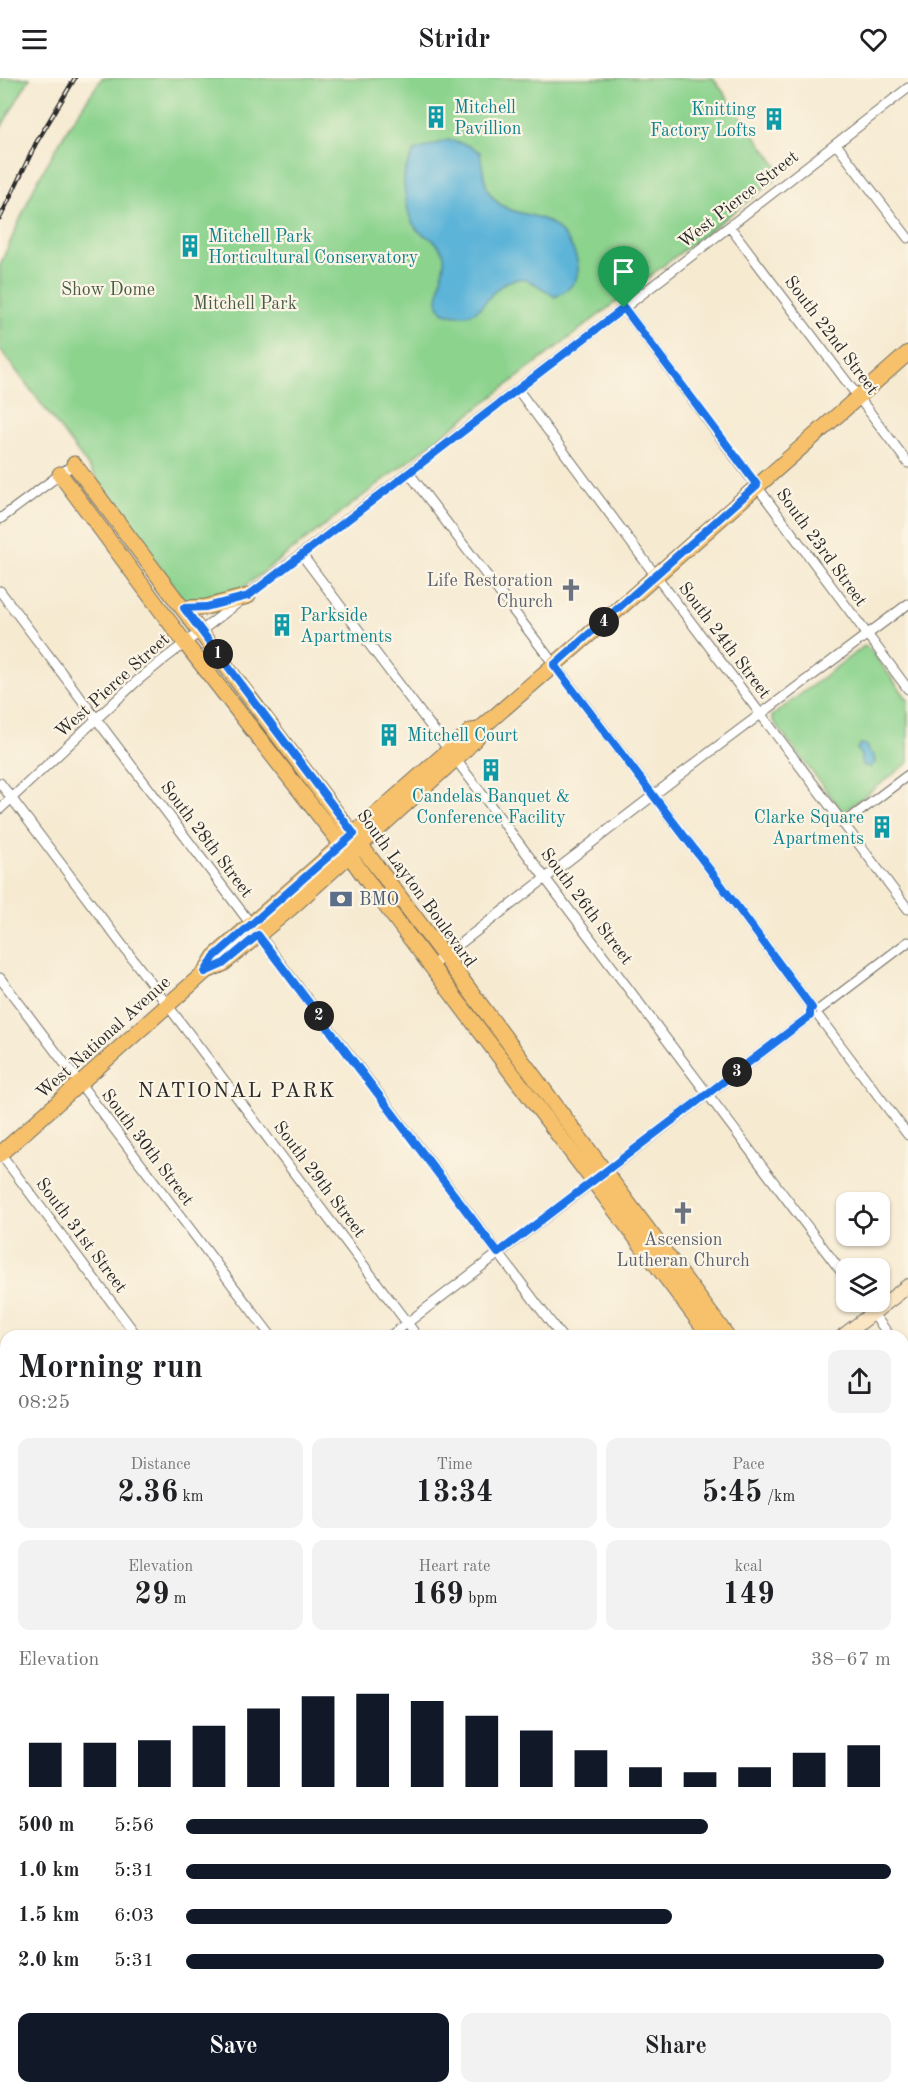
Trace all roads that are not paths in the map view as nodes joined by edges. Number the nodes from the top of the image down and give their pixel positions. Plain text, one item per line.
1 (908, 88) edge
2 (836, 144) junction
3 (730, 227) junction
4 (908, 238) edge
5 (624, 308) junction
6 (908, 352) edge
7 (518, 390) junction
8 (857, 397) junction
9 (908, 463) edge
10 (74, 464) joint
11 (409, 473) junction
12 (60, 474) junction
13 (757, 485) junction
14 (0, 519) edge
15 (302, 555) junction
16 (656, 576) junction
17 (0, 591) edge
18 (248, 596) junction
19 (908, 604) edge
20 (184, 608) junction
21 (201, 631) junction
22 (866, 636) junction
23 (185, 643) junction
24 (554, 665) junction
25 (908, 689) edge
26 (760, 715) junction
27 (97, 720) junction
28 (266, 746) junction
29 (453, 754) junction
30 (305, 769) junction
31 (908, 775) edge
32 (0, 783) edge
33 (653, 796) junction
34 (12, 798) junction
35 (0, 809) edge
36 (843, 824) junction
37 (358, 839) junction
38 (346, 850) junction
39 (546, 878) junction
40 (908, 909) edge
41 (254, 929) junction
42 (908, 942) edge
43 (437, 961) junction
44 (0, 978) edge
45 (168, 1005) junction
46 (815, 1012) junction
47 (79, 1084) junction
48 (708, 1094) junction
49 (908, 1135) edge
50 (0, 1154) edge
51 (605, 1172) junction
52 (593, 1182) junction
53 (498, 1253) junction
54 (836, 1265) edge
55 (908, 1286) edge
56 (873, 1314) junction
57 (407, 1323) junction
58 (132, 1330) edge
59 (266, 1330) edge
60 (398, 1330) edge
61 (412, 1330) edge
62 (556, 1330) edge
63 (705, 1330) edge
64 (723, 1330) edge
65 (851, 1330) edge
66 (885, 1330) edge

1 - 2 street, West Pierce Street
2 - 3 street, West Pierce Street
2 - 4 street
3 - 5 street, West Pierce Street
3 - 8 street, South 22nd Street
5 - 7 street, West Pierce Street
5 - 13 street, South 23rd Street
6 - 8 main road, West National Avenue
7 - 11 street, West Pierce Street
7 - 16 street, South 24th Street
8 - 9 street, South 22nd Street
8 - 13 main road, West National Avenue
10 - 12 street
10 - 20 main road, South Layton Boulevard
11 - 15 street, West Pierce Street
11 - 24 street
12 - 14 street
12 - 23 main road, South Layton Boulevard
13 - 16 main road, West National Avenue
13 - 22 street, South 23rd Street
15 - 18 street, West Pierce Street
15 - 29 street, South 26th Street
16 - 24 main road, West National Avenue
16 - 26 street, South 24th Street
17 - 27 street, South 28th Street
18 - 20 main road
18 - 21 street, West Pierce Street
19 - 22 street
20 - 21 main road, South Layton Boulevard
21 - 23 street, West Pierce Street
21 - 30 main road, South Layton Boulevard
22 - 25 street, South 23rd Street
22 - 26 street
23 - 27 street, West Pierce Street
23 - 28 main road, South Layton Boulevard
24 - 29 main road, West National Avenue
24 - 33 street
26 - 33 street
26 - 36 street, South 24th Street
27 - 34 street, West Pierce Street
27 - 41 street, South 28th Street
28 - 30 main road
28 - 38 main road, South Layton Boulevard
29 - 37 main road, West National Avenue
29 - 39 street, South 26th Street
30 - 37 main road, South Layton Boulevard
31 - 36 street
32 - 34 street, South 29th Street
33 - 39 street
33 - 46 street
34 - 35 street, West Pierce Street
34 - 45 street, South 29th Street
36 - 40 street, South 24th Street
37 - 38 main road, West National Avenue
37 - 43 main road, South Layton Boulevard
38 - 41 main road, West National Avenue
38 - 43 main road, South Layton Boulevard
39 - 43 street
39 - 48 street, South 26th Street
41 - 45 main road, West National Avenue
41 - 53 street, South 28th Street
42 - 46 street
43 - 51 main road, South Layton Boulevard
43 - 52 main road, South Layton Boulevard
44 - 47 street, South 30th Street
45 - 47 main road, West National Avenue
45 - 57 street, South 29th Street
46 - 48 street
46 - 49 street
47 - 50 main road, West National Avenue
47 - 59 street, South 30th Street
48 - 51 street
48 - 54 street, South 26th Street
50 - 58 street, South 31st Street
51 - 52 street
51 - 64 main road, South Layton Boulevard
52 - 53 street
52 - 63 main road, South Layton Boulevard
53 - 57 street
53 - 62 street, South 28th Street
55 - 56 main road
56 - 65 main road
56 - 66 street
57 - 60 street
57 - 61 street, South 29th Street

